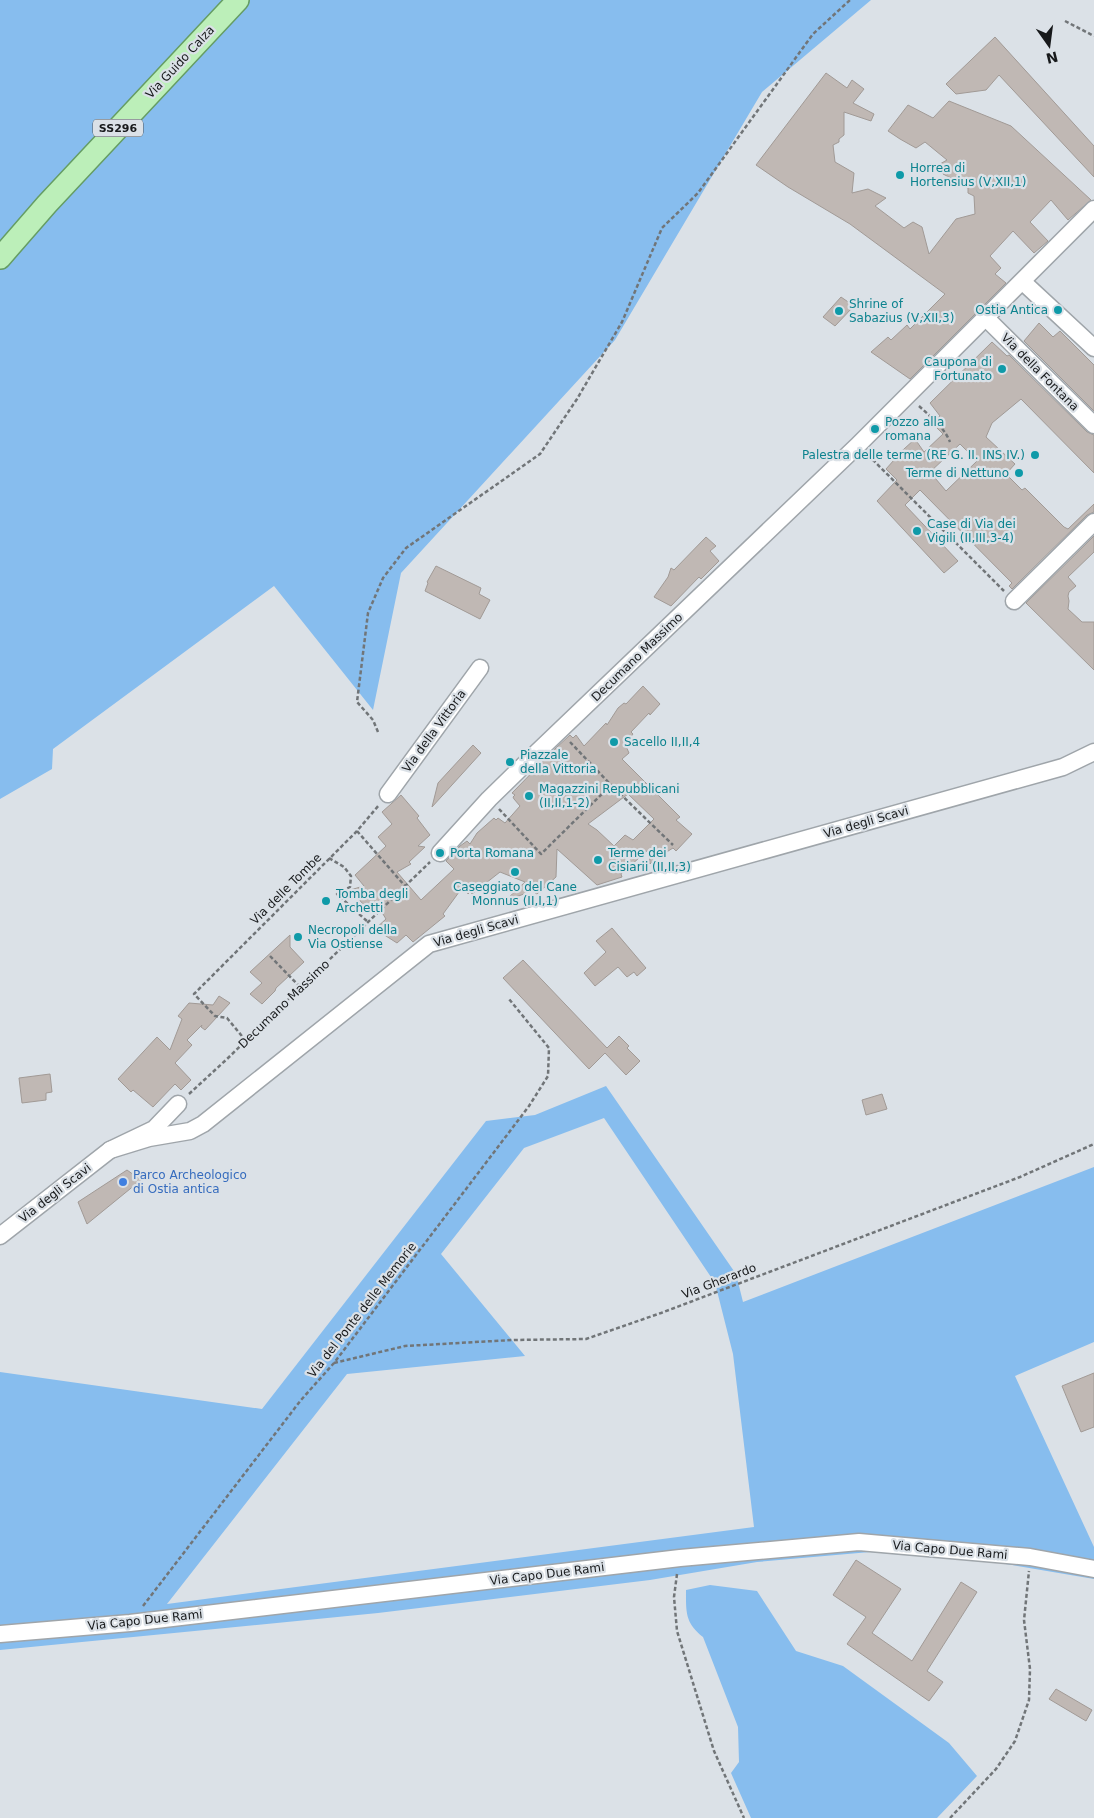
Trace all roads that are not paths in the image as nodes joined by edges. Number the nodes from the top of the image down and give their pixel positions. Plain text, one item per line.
1 (238, 0) edge
2 (1094, 210) edge
3 (0, 258) edge
4 (1023, 282) junction
5 (986, 318) junction
6 (1094, 348) edge
7 (1094, 425) edge
8 (1094, 522) edge
9 (1014, 601) road end
10 (480, 668) dead end
11 (1094, 752) edge
12 (388, 794) road end
13 (440, 853) road end
14 (178, 1104) road end
15 (110, 1150) junction
16 (0, 1236) edge
17 (1094, 1569) edge
18 (0, 1634) edge

1 - 3 main road, Via Guido Calza / SS296
2 - 4 street, Decumano Massimo
4 - 5 street, Decumano Massimo
4 - 6 street
5 - 7 street, Via della Fontana
5 - 13 street, Decumano Massimo
8 - 9 street
10 - 12 street, Via della Vittoria
11 - 15 street, Via degli Scavi
14 - 15 street, Via degli Scavi
15 - 16 street, Via degli Scavi
17 - 18 street, Via Capo Due Rami

